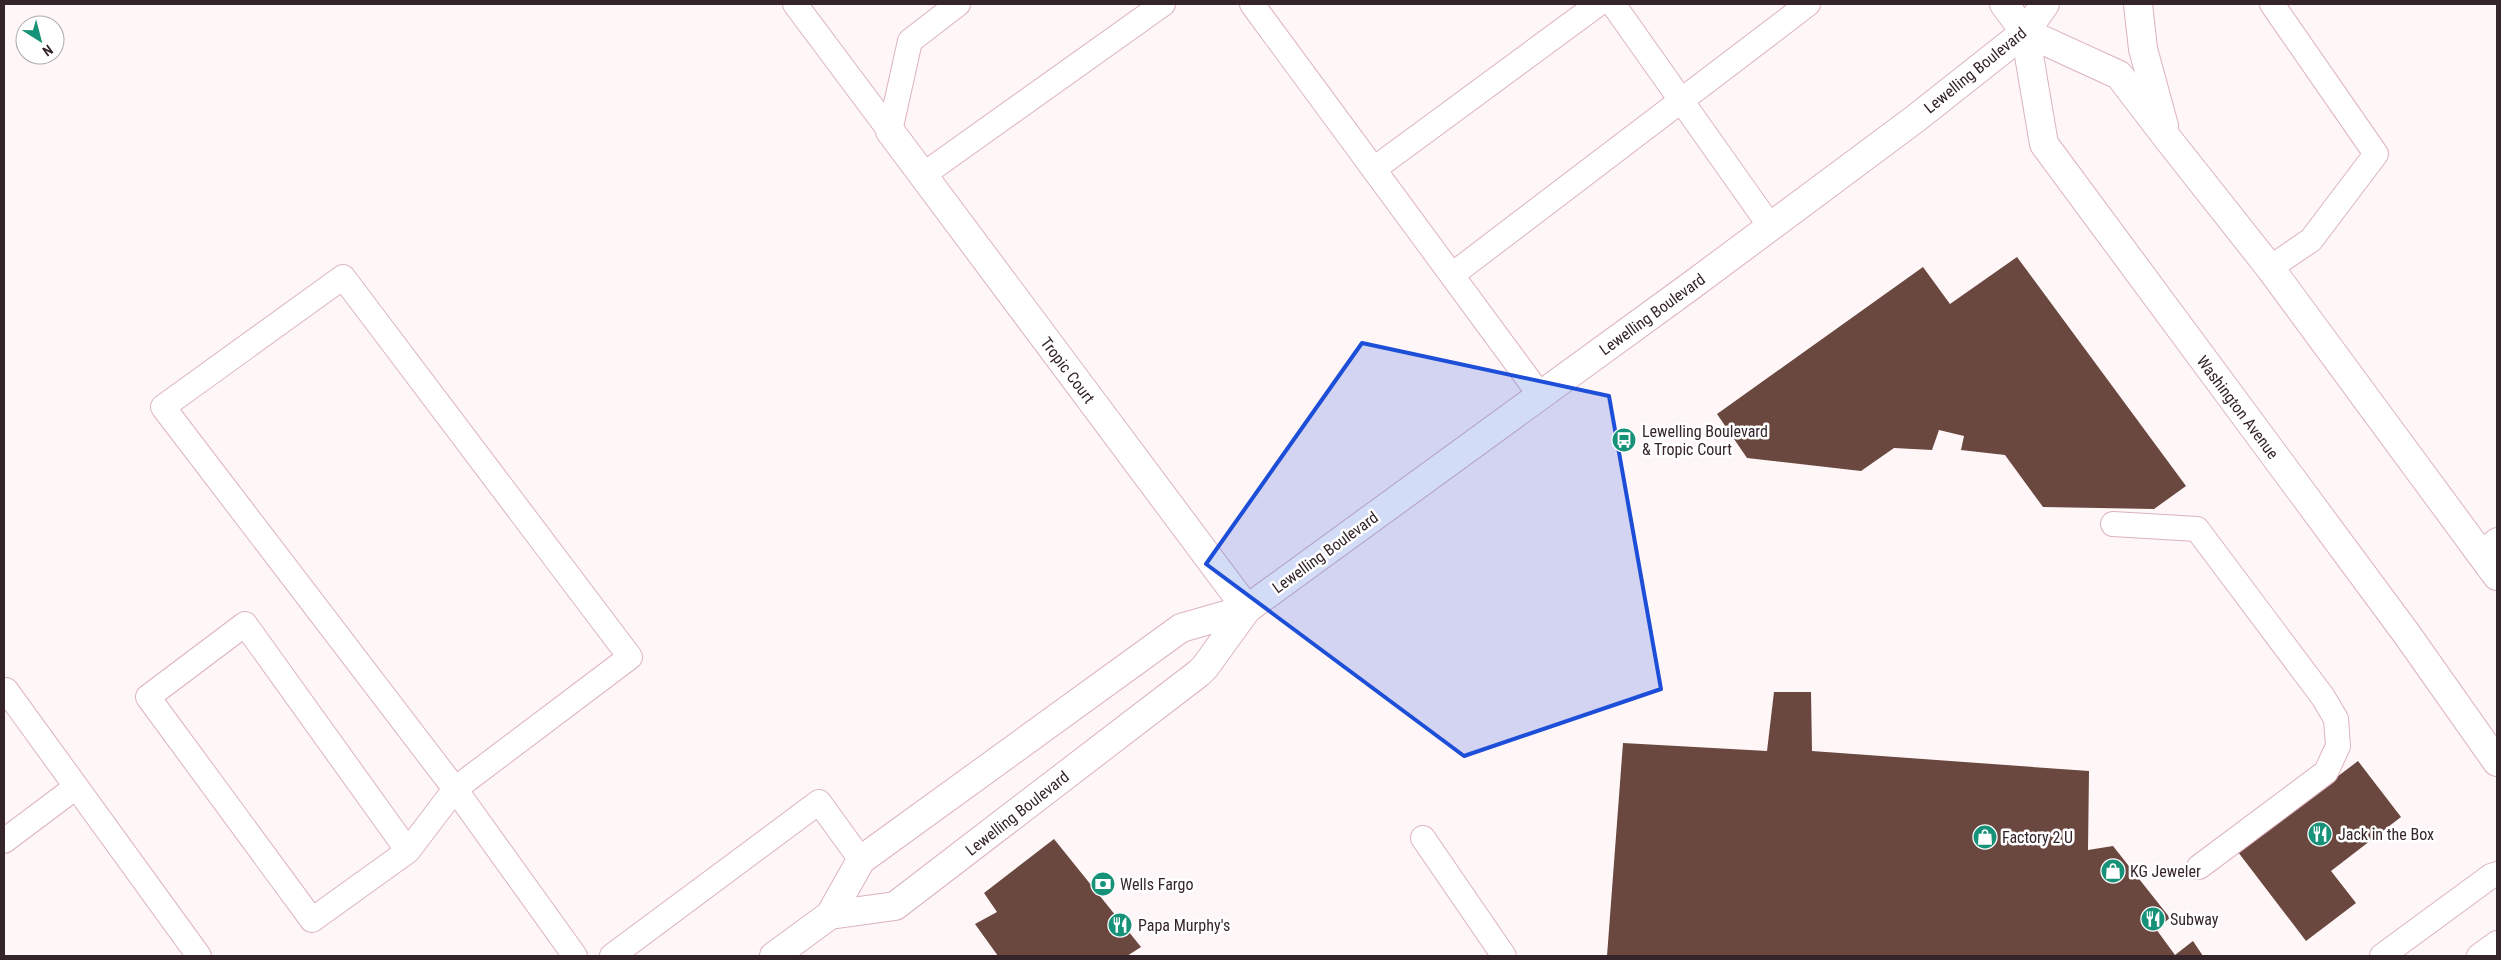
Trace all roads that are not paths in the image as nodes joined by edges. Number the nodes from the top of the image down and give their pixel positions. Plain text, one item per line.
1 (795, 4) edge
2 (958, 4) edge
3 (1163, 4) edge
4 (1252, 4) edge
5 (1598, 4) edge
6 (1614, 4) edge
7 (1808, 4) edge
8 (2004, 4) edge
9 (2045, 4) edge
10 (2138, 4) edge
11 (2272, 4) edge
12 (2025, 32) junction
13 (1682, 102) junction
14 (890, 131) junction
15 (2168, 139) junction
16 (1374, 169) junction
17 (923, 175) junction
18 (1770, 226) junction
19 (2270, 268) junction
20 (1452, 275) junction
21 (1540, 395) junction
22 (2113, 524) dead end
23 (2489, 546) edge
24 (2497, 576) edge
25 (1247, 609) junction
26 (4, 692) edge
27 (2497, 762) edge
28 (76, 787) junction
29 (455, 789) junction
30 (1423, 838) dead end
31 (4, 841) edge
32 (408, 852) junction
33 (861, 860) junction
34 (2199, 867) dead end
35 (2497, 874) edge
36 (830, 915) junction
37 (2497, 943) edge
38 (198, 956) edge
39 (575, 956) edge
40 (612, 956) edge
41 (774, 956) edge
42 (1504, 956) edge
43 (2382, 956) edge
44 (2479, 956) edge

1 - 14 lane
2 - 14 lane
3 - 17 lane
4 - 16 lane
5 - 16 lane
6 - 13 lane
7 - 13 lane
8 - 12 main road, Washington Avenue
9 - 12 main road, Lewelling Boulevard
10 - 15 main road
11 - 19 lane
12 - 15 main road, Washington Avenue
12 - 18 main road, Lewelling Boulevard
12 - 27 main road, Washington Avenue
13 - 18 lane
13 - 20 lane
14 - 17 main road, Tropic Court
15 - 19 main road, Washington Avenue
16 - 20 lane
17 - 25 main road, Tropic Court
18 - 21 main road, Lewelling Boulevard
19 - 23 main road, Washington Avenue
20 - 21 lane
21 - 25 main road, Lewelling Boulevard
22 - 34 lane
23 - 24 main road, Washington Avenue
25 - 33 main road, Lewelling Boulevard
25 - 36 main road, Lewelling Boulevard
26 - 28 lane
28 - 31 lane
28 - 38 lane
29 - 29 lane
29 - 32 lane
29 - 39 lane
30 - 42 lane
32 - 32 lane
33 - 36 main road, Lewelling Boulevard
33 - 40 lane
35 - 43 lane
36 - 41 main road, Lewelling Boulevard
37 - 44 lane

